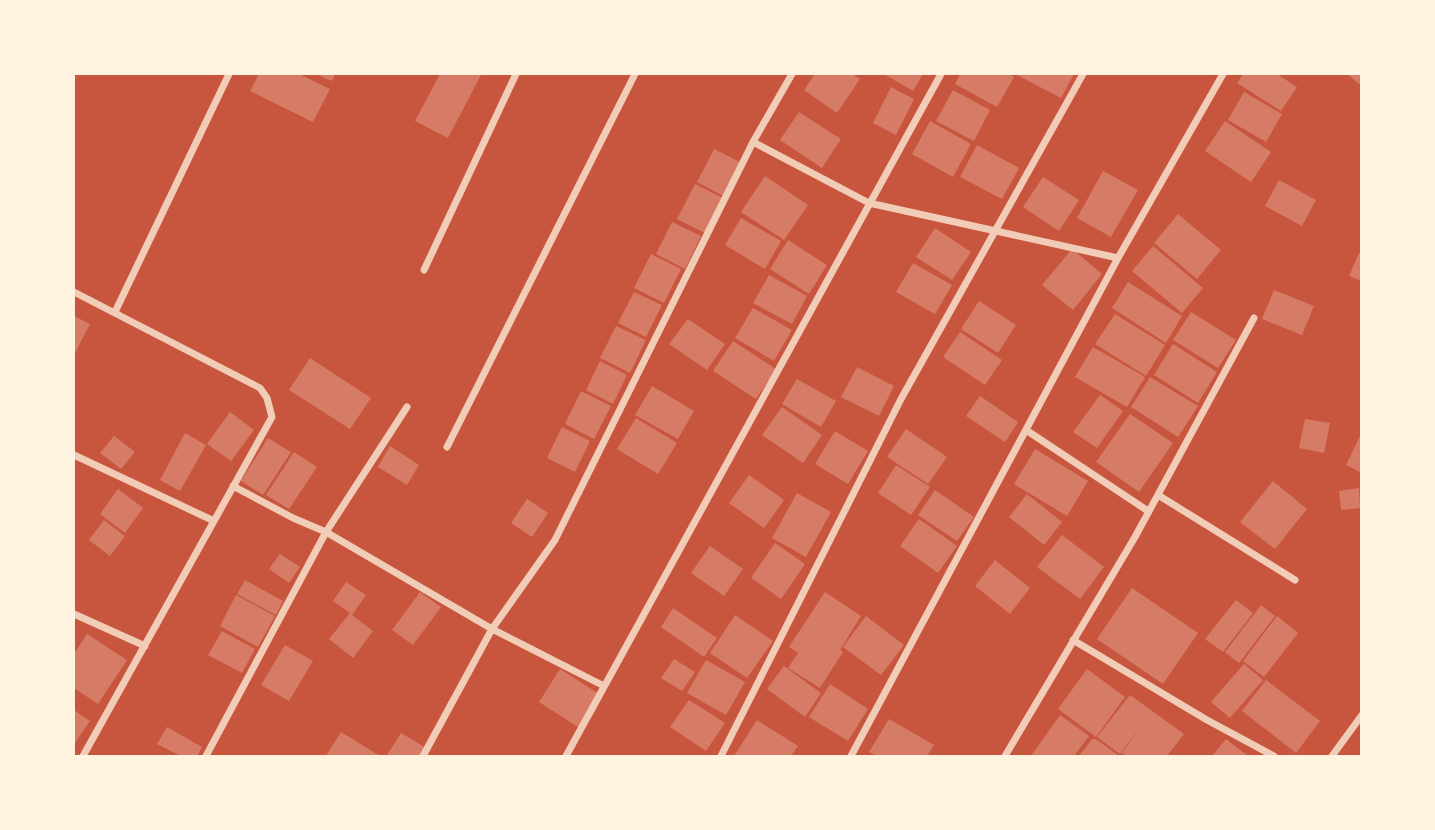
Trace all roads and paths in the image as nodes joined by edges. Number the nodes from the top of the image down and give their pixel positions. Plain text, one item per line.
1 (229, 74) edge
2 (516, 74) edge
3 (635, 74) edge
4 (792, 74) edge
5 (941, 74) edge
6 (1083, 74) edge
7 (1223, 74) edge
8 (753, 142) junction
9 (869, 203) junction
10 (995, 231) junction
11 (1118, 258) junction
12 (424, 270) dead end
13 (74, 292) edge
14 (115, 312) junction
15 (1254, 318) dead end
16 (407, 407) dead end
17 (1026, 430) junction
18 (447, 447) dead end
19 (74, 454) edge
20 (233, 486) junction
21 (1157, 495) junction
22 (1149, 512) junction
23 (214, 521) junction
24 (326, 532) junction
25 (1295, 580) dead end
26 (74, 614) edge
27 (492, 629) junction
28 (1073, 640) junction
29 (145, 646) junction
30 (604, 686) junction
31 (1362, 715) edge
32 (83, 757) edge
33 (205, 757) edge
34 (423, 757) edge
35 (566, 757) edge
36 (721, 757) edge
37 (851, 757) edge
38 (1005, 757) edge
39 (1274, 757) edge
40 (1332, 757) edge

1 - 14 street
2 - 12 street
3 - 18 street
4 - 8 street
5 - 9 street
6 - 10 street
7 - 11 street
8 - 9 street
8 - 27 street
9 - 10 street
9 - 30 street
10 - 11 street
10 - 36 street
11 - 17 street
13 - 14 street
14 - 20 street
15 - 21 street
16 - 24 street
17 - 22 street
17 - 37 street
19 - 23 street
20 - 23 street
20 - 24 street
21 - 22 street
21 - 25 street
22 - 28 street
23 - 29 street
24 - 27 street
24 - 33 street
26 - 29 street
27 - 30 street
27 - 34 street
28 - 38 street
28 - 39 street
29 - 32 street
30 - 35 street
31 - 40 street

